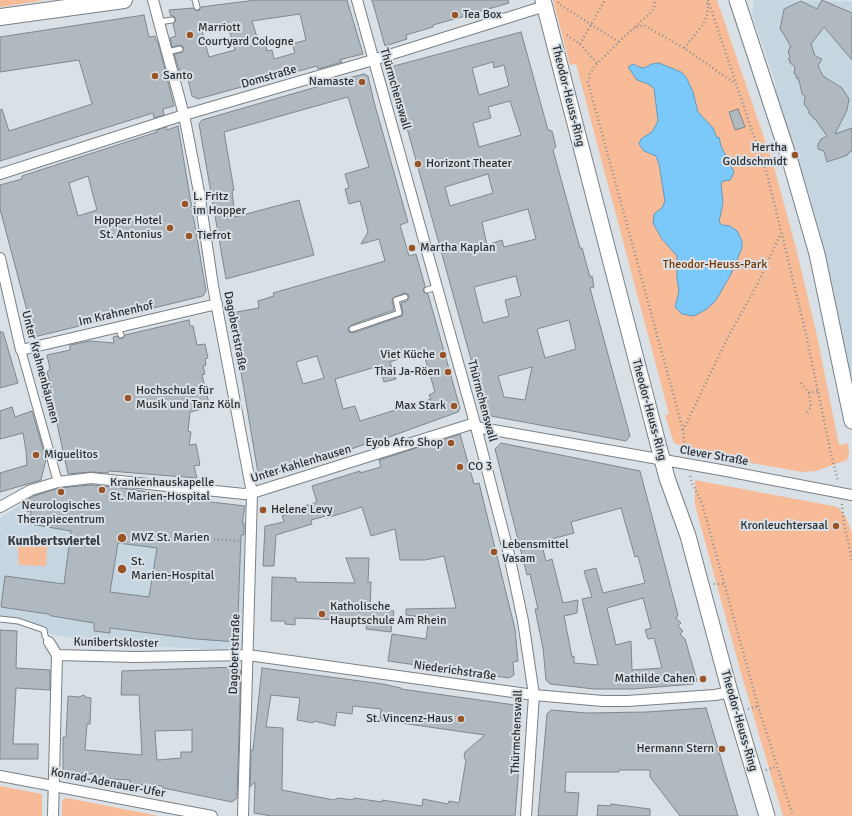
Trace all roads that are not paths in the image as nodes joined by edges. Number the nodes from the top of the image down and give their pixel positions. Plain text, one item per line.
1 (124, 0) edge
2 (153, 0) edge
3 (195, 0) edge
4 (357, 0) edge
5 (548, 2) edge
6 (741, 4) edge
7 (197, 7) dead end
8 (0, 17) edge
9 (172, 20) dead end
10 (159, 22) junction
11 (180, 48) dead end
12 (167, 52) junction
13 (373, 60) junction
14 (184, 115) junction
15 (0, 174) edge
16 (0, 258) edge
17 (437, 287) junction
18 (427, 290) dead end
19 (405, 297) dead end
20 (217, 304) junction
21 (352, 328) dead end
22 (21, 350) junction
23 (852, 421) edge
24 (476, 425) junction
25 (662, 459) junction
26 (58, 482) junction
27 (252, 494) junction
28 (852, 495) edge
29 (0, 507) edge
30 (0, 619) edge
31 (49, 642) joint
32 (57, 655) junction
33 (248, 655) junction
34 (730, 692) junction
35 (534, 695) junction
36 (0, 776) edge
37 (53, 785) junction
38 (53, 816) edge
39 (212, 816) edge
40 (243, 816) edge
41 (526, 816) edge
42 (767, 816) edge

1 - 8 main road
2 - 10 street, Dagobertstraße
3 - 7 lane
4 - 13 street, Thürmchenswall
5 - 13 street, Domstraße
5 - 25 main road, Theodor-Heuss-Ring
6 - 23 main road
9 - 10 lane
10 - 12 street, Dagobertstraße
11 - 12 lane
12 - 14 street, Dagobertstraße
13 - 14 street, Domstraße
13 - 17 street, Thürmchenswall
14 - 15 street, Domstraße
14 - 20 street, Dagobertstraße
16 - 22 street, Unter Krahnenbäumen
17 - 18 lane
17 - 24 street, Thürmchenswall
19 - 21 lane
20 - 22 street, Im Krahnenhof
20 - 27 street, Dagobertstraße
22 - 26 street, Unter Krahnenbäumen
24 - 25 street, Clever Straße
24 - 27 street, Unter Kahlenhausen
24 - 35 street, Thürmchenswall
25 - 28 street, Clever Straße
25 - 34 main road, Theodor-Heuss-Ring
26 - 27 street, Unter Kahlenhausen
26 - 29 street, Unter Kahlenhausen
27 - 33 street, Dagobertstraße
30 - 31 lane, Kunibertskloster
31 - 32 street, Kunibertskloster
32 - 33 street, Kunibertskloster
32 - 37 street
33 - 35 street, Niederichstraße
33 - 40 street, Dagobertstraße
34 - 35 street, Niederichstraße
34 - 42 main road, Theodor-Heuss-Ring
35 - 41 street, Thürmchenswall
36 - 37 street, Konrad-Adenauer-Ufer
37 - 38 street
37 - 39 street, Konrad-Adenauer-Ufer

